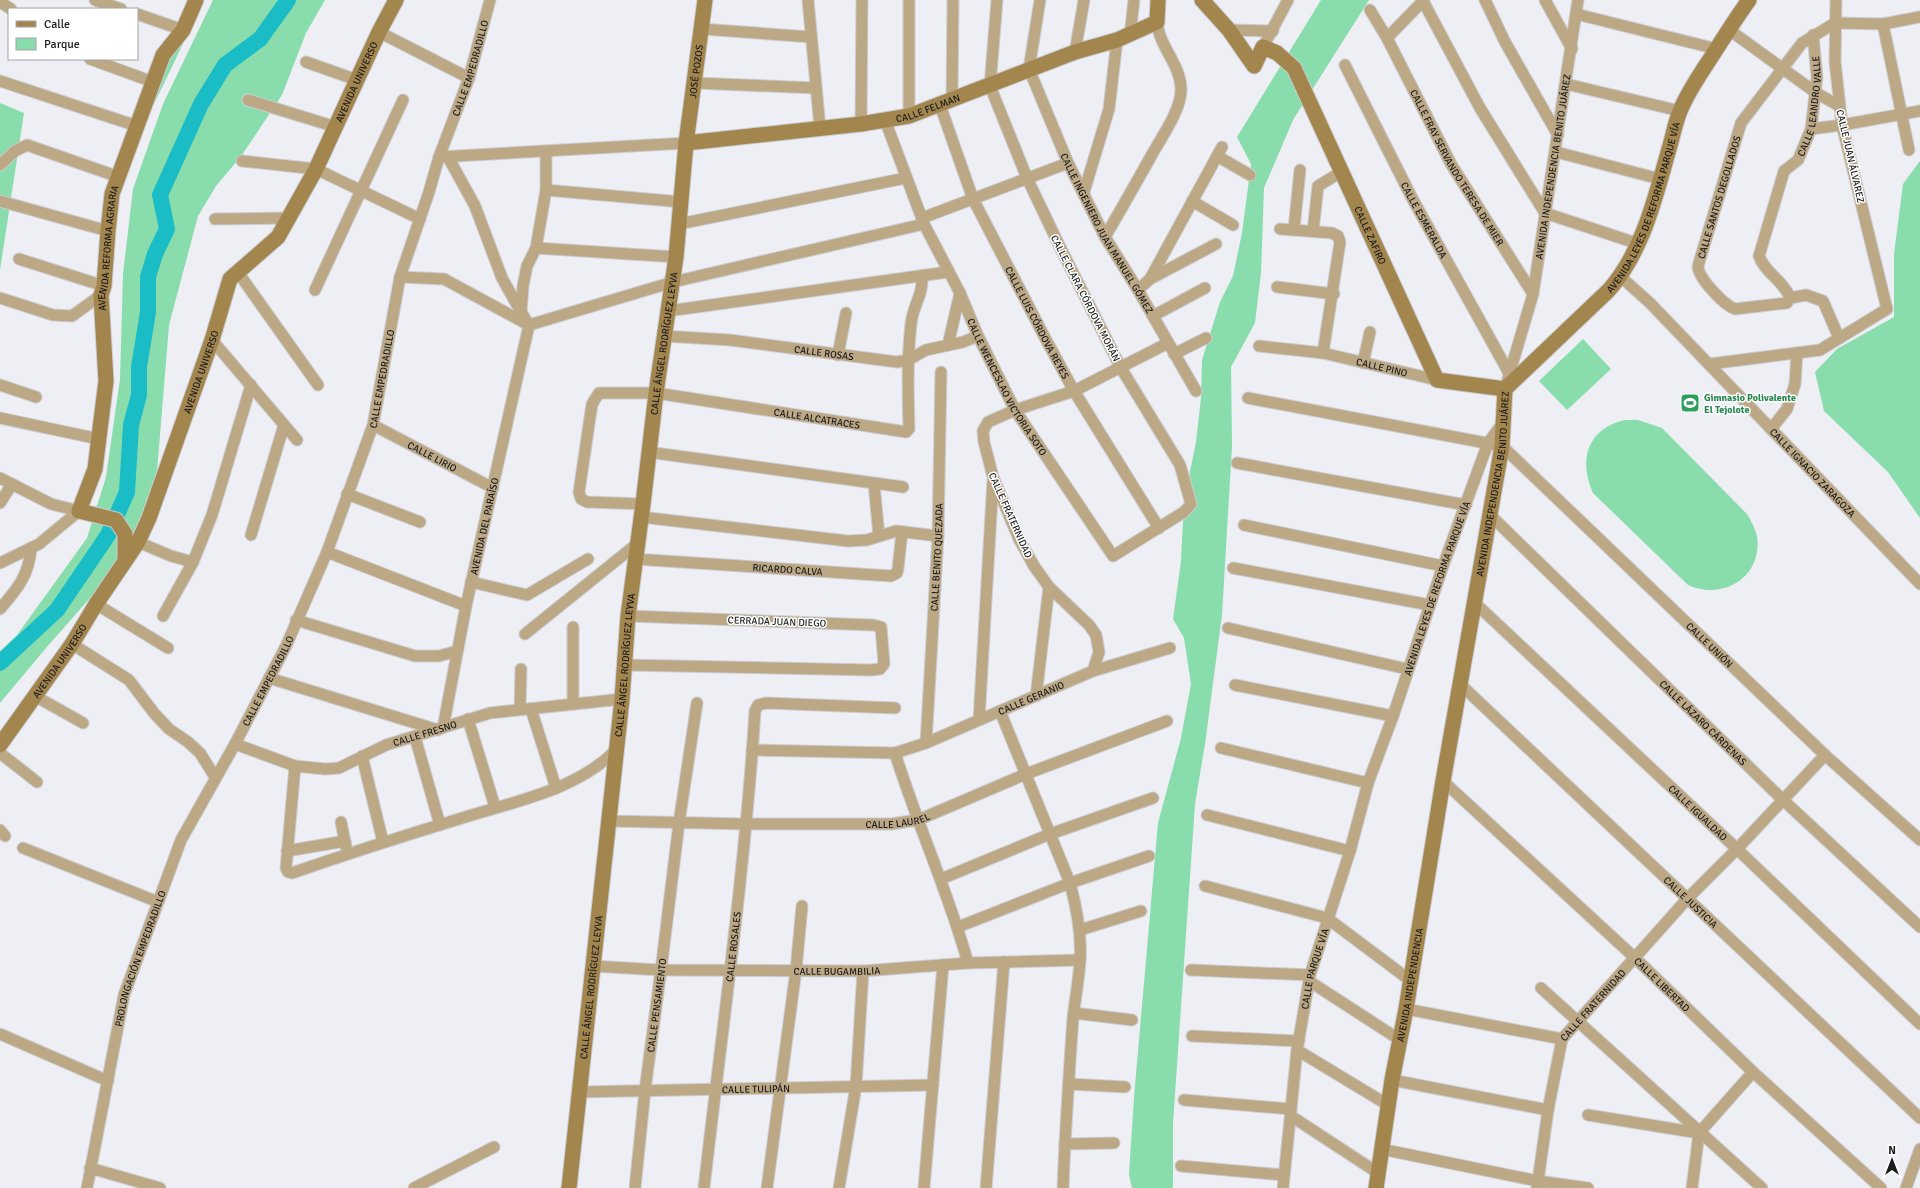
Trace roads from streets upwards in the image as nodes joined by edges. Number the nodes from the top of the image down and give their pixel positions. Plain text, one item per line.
1 (95, 0) edge
2 (196, 0) edge
3 (396, 0) edge
4 (490, 0) edge
5 (705, 0) edge
6 (808, 0) edge
7 (862, 0) edge
8 (909, 0) edge
9 (953, 0) edge
10 (997, 0) edge
11 (1040, 0) edge
12 (1084, 0) edge
13 (1134, 0) edge
14 (1158, 0) edge
15 (1202, 0) edge
16 (1288, 0) edge
17 (1423, 0) edge
18 (1485, 0) edge
19 (1545, 0) edge
20 (1578, 0) edge
21 (1749, 0) edge
22 (1836, 0) edge
23 (0, 2) edge
24 (9, 8) edge
25 (118, 8) edge
26 (1370, 10) dead end
27 (138, 14) edge
28 (1576, 14) junction
29 (1920, 17) edge
30 (1157, 22) junction
31 (1835, 23) junction
32 (1883, 24) junction
33 (702, 29) junction
34 (1728, 29) junction
35 (183, 30) junction
36 (1229, 30) junction
37 (1273, 31) junction
38 (379, 32) junction
39 (1814, 35) junction
40 (811, 37) junction
41 (1124, 38) junction
42 (1387, 38) junction
43 (1263, 47) junction
44 (1572, 49) junction
45 (1717, 49) junction
46 (1076, 52) junction
47 (93, 60) edge
48 (306, 62) dead end
49 (1345, 65) dead end
50 (1029, 69) junction
51 (1784, 69) junction
52 (469, 78) junction
53 (357, 80) junction
54 (0, 81) edge
55 (153, 82) junction
56 (695, 83) junction
57 (1566, 84) junction
58 (990, 86) junction
59 (815, 88) junction
60 (1815, 92) junction
61 (248, 100) dead end
62 (404, 100) dead end
63 (946, 103) junction
64 (1839, 106) junction
65 (1680, 111) junction
66 (1920, 111) edge
67 (1902, 114) junction
68 (909, 116) junction
69 (885, 120) junction
70 (861, 124) junction
71 (1842, 125) junction
72 (137, 126) junction
73 (336, 127) junction
74 (820, 128) junction
75 (1811, 129) junction
76 (1558, 135) junction
77 (686, 143) junction
78 (1909, 150) dead end
79 (546, 151) junction
80 (1556, 152) junction
81 (444, 157) junction
82 (242, 161) dead end
83 (1068, 163) junction
84 (0, 165) edge
85 (316, 168) junction
86 (1300, 170) dead end
87 (1341, 172) junction
88 (1250, 175) dead end
89 (119, 177) junction
90 (906, 178) junction
91 (1027, 178) junction
92 (1660, 179) junction
93 (546, 190) junction
94 (361, 191) junction
95 (1084, 192) junction
96 (973, 199) junction
97 (0, 201) edge
98 (1192, 201) junction
99 (682, 202) junction
100 (1545, 213) junction
101 (289, 218) junction
102 (215, 219) dead end
103 (420, 219) junction
104 (923, 221) junction
105 (680, 224) junction
106 (1233, 225) dead end
107 (1280, 228) dead end
108 (1294, 229) junction
109 (108, 231) junction
110 (1314, 231) junction
111 (1105, 238) junction
112 (1216, 244) dead end
113 (1639, 244) junction
114 (536, 248) junction
115 (676, 257) junction
116 (19, 259) dead end
117 (237, 271) junction
118 (948, 272) junction
119 (922, 276) junction
120 (400, 277) junction
121 (1621, 277) junction
122 (1150, 279) junction
123 (673, 282) junction
124 (1277, 287) dead end
125 (1205, 288) dead end
126 (103, 290) junction
127 (315, 290) dead end
128 (1138, 290) junction
129 (960, 293) junction
130 (1334, 294) junction
131 (1532, 294) junction
132 (0, 298) edge
133 (1790, 298) junction
134 (668, 311) junction
135 (521, 312) junction
136 (846, 313) dead end
137 (1153, 316) junction
138 (530, 325) junction
139 (1370, 332) dead end
140 (664, 336) junction
141 (978, 336) junction
142 (1206, 338) dead end
143 (1839, 338) junction
144 (212, 340) junction
145 (1168, 342) junction
146 (948, 345) junction
147 (1259, 346) dead end
148 (1323, 353) junction
149 (1797, 353) junction
150 (1174, 354) junction
151 (838, 355) junction
152 (908, 360) junction
153 (1363, 363) junction
154 (1709, 364) junction
155 (1121, 368) junction
156 (941, 372) dead end
157 (1509, 373) junction
158 (1438, 380) junction
159 (0, 385) edge
160 (251, 385) junction
161 (318, 385) dead end
162 (1505, 389) junction
163 (1074, 391) junction
164 (1196, 391) dead end
165 (656, 393) junction
166 (36, 397) dead end
167 (1248, 398) dead end
168 (1014, 410) junction
169 (0, 418) edge
170 (284, 425) junction
171 (372, 425) junction
172 (1771, 428) junction
173 (99, 439) junction
174 (297, 440) dead end
175 (1495, 444) junction
176 (648, 452) junction
177 (1237, 462) dead end
178 (993, 477) junction
179 (0, 478) edge
180 (12, 484) junction
181 (874, 484) junction
182 (903, 487) dead end
183 (493, 488) junction
184 (347, 494) junction
185 (0, 503) edge
186 (1191, 504) joint
187 (1466, 505) junction
188 (642, 510) junction
189 (79, 511) junction
190 (1489, 514) junction
191 (420, 522) dead end
192 (1244, 525) dead end
193 (1158, 528) junction
194 (902, 532) junction
195 (251, 535) dead end
196 (879, 536) junction
197 (938, 536) junction
198 (138, 542) junction
199 (638, 543) junction
200 (31, 548) junction
201 (327, 552) junction
202 (588, 559) dead end
203 (635, 559) junction
204 (125, 560) junction
205 (193, 562) junction
206 (0, 563) edge
207 (1443, 566) junction
208 (1232, 568) dead end
209 (471, 582) junction
210 (1920, 584) edge
211 (1049, 587) junction
212 (1475, 603) junction
213 (96, 604) junction
214 (1430, 605) junction
215 (466, 606) junction
216 (0, 609) edge
217 (163, 616) dead end
218 (628, 616) junction
219 (296, 620) junction
220 (573, 627) dead end
221 (1228, 628) dead end
222 (525, 634) dead end
223 (72, 644) junction
224 (168, 648) dead end
225 (1170, 648) dead end
226 (458, 651) junction
227 (625, 665) junction
228 (521, 669) dead end
229 (1407, 669) junction
230 (1094, 671) junction
231 (269, 678) junction
232 (1235, 685) dead end
233 (1461, 685) junction
234 (35, 696) junction
235 (1036, 696) junction
236 (622, 699) junction
237 (697, 703) dead end
238 (573, 704) junction
239 (895, 708) dead end
240 (526, 709) junction
241 (1000, 711) junction
242 (1393, 716) junction
243 (468, 719) junction
244 (979, 720) junction
245 (1167, 721) dead end
246 (83, 723) dead end
247 (441, 729) junction
248 (415, 737) junction
249 (926, 743) junction
250 (235, 744) junction
251 (0, 745) edge
252 (1221, 748) dead end
253 (615, 750) junction
254 (752, 750) junction
255 (0, 753) edge
256 (896, 753) junction
257 (1825, 754) junction
258 (1377, 755) joint
259 (362, 756) junction
260 (295, 766) junction
261 (1026, 774) junction
262 (215, 777) junction
263 (1443, 781) junction
264 (37, 782) dead end
265 (1368, 782) junction
266 (556, 788) junction
267 (1153, 798) dead end
268 (1782, 798) junction
269 (495, 807) junction
270 (1207, 814) dead end
271 (918, 820) junction
272 (609, 821) junction
273 (341, 822) dead end
274 (679, 823) junction
275 (746, 824) junction
276 (440, 825) junction
277 (1050, 834) junction
278 (1920, 840) edge
279 (345, 841) junction
280 (383, 842) junction
281 (23, 848) dead end
282 (1737, 849) junction
283 (287, 851) junction
284 (1350, 851) junction
285 (347, 854) junction
286 (1149, 856) dead end
287 (940, 879) junction
288 (1070, 883) junction
289 (1205, 886) dead end
290 (1688, 898) junction
291 (158, 902) junction
292 (802, 906) dead end
293 (1141, 911) dead end
294 (1327, 918) junction
295 (958, 927) junction
296 (1920, 927) edge
297 (1080, 930) junction
298 (1634, 956) junction
299 (1080, 960) junction
300 (1004, 962) junction
301 (968, 963) junction
302 (943, 965) junction
303 (592, 966) junction
304 (731, 969) junction
305 (661, 970) junction
306 (796, 970) junction
307 (1191, 970) dead end
308 (863, 971) junction
309 (1310, 978) junction
310 (1411, 981) junction
311 (1541, 988) dead end
312 (1406, 1010) junction
313 (1074, 1013) junction
314 (1132, 1020) dead end
315 (1577, 1020) junction
316 (1920, 1024) edge
317 (0, 1034) edge
318 (1192, 1036) dead end
319 (1562, 1039) junction
320 (1400, 1040) junction
321 (1298, 1045) junction
322 (1753, 1072) junction
323 (1392, 1080) junction
324 (108, 1081) junction
325 (1069, 1084) junction
326 (933, 1085) junction
327 (856, 1086) junction
328 (780, 1087) junction
329 (1125, 1087) dead end
330 (715, 1088) junction
331 (644, 1090) junction
332 (579, 1092) junction
333 (1184, 1100) dead end
334 (1388, 1105) junction
335 (1548, 1110) junction
336 (1291, 1113) junction
337 (1588, 1115) dead end
338 (1920, 1118) edge
339 (1699, 1133) junction
340 (1114, 1143) dead end
341 (1065, 1144) junction
342 (494, 1147) dead end
343 (1380, 1149) junction
344 (1920, 1149) edge
345 (1918, 1162) edge
346 (1181, 1166) dead end
347 (90, 1168) junction
348 (1378, 1173) junction
349 (1284, 1175) junction
350 (1537, 1184) edge
351 (87, 1188) edge
352 (160, 1188) edge
353 (414, 1188) edge
354 (569, 1188) edge
355 (635, 1188) edge
356 (704, 1188) edge
357 (767, 1188) edge
358 (839, 1188) edge
359 (924, 1188) edge
360 (986, 1188) edge
361 (1064, 1188) edge
362 (1283, 1188) edge
363 (1376, 1188) edge
364 (1588, 1188) edge
365 (1692, 1188) edge
366 (1762, 1188) edge
367 (1881, 1188) edge
368 (1906, 1188) edge

1 - 25 street
2 - 35 street, AVENIDA REFORMA AGRARIA
3 - 38 street, AVENIDA UNIVERSO
4 - 52 street, CALLE EMPEDRADILLO
5 - 33 street, JOSÉ POZOS
6 - 40 street
7 - 70 street
8 - 68 street
9 - 63 street, CALLE LUIS CÓRDOVA REYES
10 - 58 street
11 - 50 street
12 - 46 street
13 - 41 street
14 - 30 street
15 - 36 street
16 - 37 street
17 - 42 street
17 - 100 street
18 - 76 street
19 - 44 street
20 - 28 street, AVENIDA INDEPENDENCIA BENITO JUÁREZ
21 - 34 street, AVENIDA LEYES DE REFORMA PARQUE VÍA
22 - 31 street, CALLE JUAN ÁLVAREZ
23 - 24 street
26 - 42 street, CALLE FRAY SERVANDO TERESA DE MIER
27 - 35 street
28 - 44 street, AVENIDA INDEPENDENCIA BENITO JUÁREZ
28 - 45 street
29 - 32 street
30 - 41 street, CALLE FELMAN
30 - 111 street
31 - 32 street
31 - 39 street, CALLE SANTOS DEGOLLADOS
31 - 64 street, CALLE JUAN ÁLVAREZ
32 - 67 street
33 - 40 street
33 - 56 street, JOSÉ POZOS
34 - 45 street, AVENIDA LEYES DE REFORMA PARQUE VÍA
34 - 51 street
35 - 55 street, AVENIDA REFORMA AGRARIA
36 - 37 street
36 - 43 street
37 - 43 street
38 - 52 street
38 - 53 street, AVENIDA UNIVERSO
39 - 51 street, CALLE SANTOS DEGOLLADOS
39 - 60 street, CALLE LEANDRO VALLE
40 - 59 street
41 - 46 street, CALLE FELMAN
41 - 95 street
42 - 131 street, CALLE FRAY SERVANDO TERESA DE MIER
43 - 87 street, CALLE ZAFIRO
44 - 57 street, AVENIDA INDEPENDENCIA BENITO JUÁREZ
45 - 65 street, AVENIDA LEYES DE REFORMA PARQUE VÍA
46 - 50 street, CALLE FELMAN
47 - 55 street
48 - 53 street
49 - 157 street, CALLE ESMERALDA
50 - 58 street, CALLE FELMAN
50 - 83 street, CALLE INGENIERO JUAN MANUEL GÓMEZ
51 - 60 street
51 - 133 street, CALLE SANTOS DEGOLLADOS
52 - 81 street, CALLE EMPEDRADILLO
53 - 73 street, AVENIDA UNIVERSO
54 - 72 street
55 - 72 street, AVENIDA REFORMA AGRARIA
56 - 59 street
56 - 77 street, JOSÉ POZOS
57 - 65 street
57 - 76 street, AVENIDA INDEPENDENCIA BENITO JUÁREZ
58 - 63 street, CALLE FELMAN
58 - 91 street, CALLE CLARA CÓRDOVA MORÁN
59 - 74 street
60 - 64 street
60 - 75 street, CALLE LEANDRO VALLE
61 - 73 street
62 - 94 street
63 - 68 street, CALLE FELMAN
63 - 96 street, CALLE LUIS CÓRDOVA REYES
64 - 71 street, CALLE JUAN ÁLVAREZ
65 - 92 street, AVENIDA LEYES DE REFORMA PARQUE VÍA
66 - 67 street
67 - 71 street
67 - 78 street
68 - 69 street, CALLE FELMAN
69 - 70 street, CALLE FELMAN
69 - 90 street, CALLE WENCESLAO VICTORIA SOTO
70 - 74 street, CALLE FELMAN
71 - 75 street
71 - 143 street, CALLE JUAN ÁLVAREZ
72 - 89 street, AVENIDA REFORMA AGRARIA
73 - 85 street, AVENIDA UNIVERSO
74 - 77 street, CALLE FELMAN
75 - 133 street, CALLE LEANDRO VALLE
76 - 80 street, AVENIDA INDEPENDENCIA BENITO JUÁREZ
77 - 79 street
77 - 99 street, CALLE ÁNGEL RODRÍGUEZ LEYVA
79 - 81 street
79 - 93 street
80 - 92 street
80 - 100 street, AVENIDA INDEPENDENCIA BENITO JUÁREZ
81 - 103 street, CALLE EMPEDRADILLO
81 - 135 street
82 - 85 street
83 - 91 street
83 - 95 street, CALLE INGENIERO JUAN MANUEL GÓMEZ
84 - 89 street
85 - 94 street
85 - 101 street, AVENIDA UNIVERSO
86 - 108 street
87 - 110 street
87 - 158 street, CALLE ZAFIRO
88 - 98 street
89 - 109 street, AVENIDA REFORMA AGRARIA
90 - 104 street, CALLE WENCESLAO VICTORIA SOTO
90 - 105 street
91 - 96 street
91 - 155 street, CALLE CLARA CÓRDOVA MORÁN
92 - 113 street, AVENIDA LEYES DE REFORMA PARQUE VÍA
93 - 99 street
93 - 114 street
94 - 103 street
94 - 127 street
95 - 111 street, CALLE INGENIERO JUAN MANUEL GÓMEZ
96 - 104 street
96 - 163 street, CALLE LUIS CÓRDOVA REYES
97 - 109 street
98 - 106 street
98 - 122 street
99 - 105 street, CALLE ÁNGEL RODRÍGUEZ LEYVA
100 - 113 street
100 - 131 street, AVENIDA INDEPENDENCIA BENITO JUÁREZ
101 - 102 street
101 - 117 street, AVENIDA UNIVERSO
103 - 120 street, CALLE EMPEDRADILLO
104 - 118 street, CALLE WENCESLAO VICTORIA SOTO
104 - 123 street
105 - 115 street, CALLE ÁNGEL RODRÍGUEZ LEYVA
107 - 108 street
108 - 110 street
109 - 126 street, AVENIDA REFORMA AGRARIA
110 - 130 street
111 - 128 street, CALLE INGENIERO JUAN MANUEL GÓMEZ
112 - 122 street
113 - 121 street, AVENIDA LEYES DE REFORMA PARQUE VÍA
114 - 115 street
114 - 135 street
115 - 123 street, CALLE ÁNGEL RODRÍGUEZ LEYVA
116 - 126 street
117 - 144 street, AVENIDA UNIVERSO
117 - 161 street
118 - 119 street
118 - 129 street, CALLE WENCESLAO VICTORIA SOTO
119 - 134 street
119 - 152 street
120 - 138 street
120 - 171 street, CALLE EMPEDRADILLO
121 - 154 street, CALLE IGNACIO ZARAGOZA
121 - 162 street, AVENIDA LEYES DE REFORMA PARQUE VÍA
122 - 128 street
123 - 134 street, CALLE ÁNGEL RODRÍGUEZ LEYVA
123 - 138 street
124 - 130 street
125 - 137 street
126 - 132 street
126 - 173 street, AVENIDA REFORMA AGRARIA
128 - 137 street, CALLE INGENIERO JUAN MANUEL GÓMEZ
129 - 141 street, CALLE WENCESLAO VICTORIA SOTO
129 - 146 street
130 - 148 street
131 - 157 street, AVENIDA INDEPENDENCIA BENITO JUÁREZ
133 - 143 street, CALLE SANTOS DEGOLLADOS
134 - 140 street, CALLE ÁNGEL RODRÍGUEZ LEYVA
135 - 138 street
136 - 151 street
137 - 145 street, CALLE INGENIERO JUAN MANUEL GÓMEZ
138 - 183 street, AVENIDA DEL PARAÍSO
139 - 153 street
140 - 151 street, CALLE ROSAS
140 - 165 street, CALLE ÁNGEL RODRÍGUEZ LEYVA
141 - 146 street, CALLE ROSAS
141 - 168 street, CALLE WENCESLAO VICTORIA SOTO
142 - 150 street
143 - 149 street
144 - 160 street
144 - 198 street, AVENIDA UNIVERSO
145 - 150 street, CALLE INGENIERO JUAN MANUEL GÓMEZ
145 - 155 street
146 - 152 street, CALLE ROSAS
147 - 148 street, CALLE PINO
148 - 153 street, CALLE PINO
149 - 154 street
149 - 172 street
150 - 164 street, CALLE INGENIERO JUAN MANUEL GÓMEZ
151 - 152 street, CALLE ROSAS
152 - 165 street, CALLE ALCATRACES
153 - 158 street, CALLE PINO
154 - 172 street, CALLE IGNACIO ZARAGOZA
155 - 163 street
155 - 186 street, CALLE CLARA CÓRDOVA MORÁN
156 - 197 street, CALLE BENITO QUEZADA
157 - 162 street, AVENIDA INDEPENDENCIA BENITO JUÁREZ
158 - 162 street, CALLE PINO
159 - 166 street
160 - 170 street
160 - 205 street
162 - 175 street, AVENIDA INDEPENDENCIA BENITO JUÁREZ
163 - 168 street
163 - 193 street, CALLE LUIS CÓRDOVA REYES
165 - 176 street, CALLE ÁNGEL RODRÍGUEZ LEYVA
165 - 188 street
167 - 175 street
168 - 178 street, CALLE FRATERNIDAD
168 - 193 street, CALLE WENCESLAO VICTORIA SOTO
169 - 173 street
170 - 174 street
170 - 195 street
171 - 183 street, CALLE LIRIO
171 - 184 street, CALLE EMPEDRADILLO
172 - 210 street, CALLE IGNACIO ZARAGOZA
173 - 189 street, AVENIDA REFORMA AGRARIA
175 - 187 street, AVENIDA LEYES DE REFORMA PARQUE VÍA
175 - 190 street, AVENIDA INDEPENDENCIA BENITO JUÁREZ
175 - 257 street, CALLE UNIÓN
176 - 181 street
176 - 188 street, CALLE ÁNGEL RODRÍGUEZ LEYVA
177 - 187 street
178 - 211 street, CALLE FRATERNIDAD
178 - 244 street
179 - 180 street
180 - 185 street
180 - 189 street
181 - 182 street
181 - 196 street
183 - 209 street, AVENIDA DEL PARAÍSO
184 - 191 street
184 - 201 street, CALLE EMPEDRADILLO
186 - 193 street, CALLE WENCESLAO VICTORIA SOTO
187 - 207 street, AVENIDA LEYES DE REFORMA PARQUE VÍA
188 - 196 street
188 - 199 street, CALLE ÁNGEL RODRÍGUEZ LEYVA
189 - 200 street
189 - 204 street
190 - 212 street, AVENIDA INDEPENDENCIA BENITO JUÁREZ
190 - 268 street, CALLE LÁZARO CÁRDENAS
192 - 207 street
194 - 196 street
194 - 197 street
194 - 203 street, RICARDO CALVA
197 - 249 street, CALLE BENITO QUEZADA
198 - 204 street, AVENIDA UNIVERSO
198 - 205 street
199 - 203 street, CALLE ÁNGEL RODRÍGUEZ LEYVA
199 - 222 street
200 - 206 street
200 - 216 street
201 - 215 street
201 - 219 street, CALLE EMPEDRADILLO
202 - 209 street
203 - 218 street, CALLE ÁNGEL RODRÍGUEZ LEYVA
204 - 213 street, AVENIDA UNIVERSO
205 - 217 street
207 - 214 street, AVENIDA LEYES DE REFORMA PARQUE VÍA
208 - 214 street
209 - 215 street, AVENIDA DEL PARAÍSO
211 - 230 street, CALLE FRATERNIDAD
211 - 235 street
212 - 233 street, AVENIDA INDEPENDENCIA BENITO JUÁREZ
212 - 282 street, CALLE IGUALDAD
213 - 223 street, AVENIDA UNIVERSO
213 - 224 street
214 - 229 street, AVENIDA LEYES DE REFORMA PARQUE VÍA
215 - 226 street, AVENIDA DEL PARAÍSO
218 - 227 street, CALLE ÁNGEL RODRÍGUEZ LEYVA
218 - 227 street, CERRADA JUAN DIEGO
219 - 226 street
219 - 231 street, CALLE EMPEDRADILLO
220 - 238 street
221 - 229 street
223 - 234 street, AVENIDA UNIVERSO
223 - 262 street
225 - 230 street, CALLE GERANIO
226 - 247 street, AVENIDA DEL PARAÍSO
227 - 236 street, CALLE ÁNGEL RODRÍGUEZ LEYVA
228 - 240 street
229 - 242 street, AVENIDA LEYES DE REFORMA PARQUE VÍA
230 - 235 street, CALLE GERANIO
231 - 247 street
231 - 250 street, CALLE EMPEDRADILLO
232 - 242 street
233 - 263 street, AVENIDA INDEPENDENCIA BENITO JUÁREZ
233 - 290 street, CALLE JUSTICIA
234 - 246 street
234 - 251 street, AVENIDA UNIVERSO
235 - 241 street, CALLE GERANIO
236 - 238 street, CALLE FRESNO
236 - 253 street, CALLE ÁNGEL RODRÍGUEZ LEYVA
237 - 274 street, CALLE PENSAMIENTO
238 - 240 street, CALLE FRESNO
239 - 254 street, CALLE ROSALES
240 - 243 street, CALLE FRESNO
240 - 266 street
241 - 244 street, CALLE GERANIO
241 - 261 street
242 - 258 street, AVENIDA LEYES DE REFORMA PARQUE VÍA
243 - 247 street, CALLE FRESNO
243 - 269 street
244 - 249 street, CALLE GERANIO
245 - 261 street, CALLE LAUREL
247 - 248 street, CALLE FRESNO
248 - 259 street, CALLE FRESNO
248 - 276 street
249 - 256 street, CALLE GERANIO
250 - 260 street, CALLE FRESNO
250 - 262 street, PROLONGACIÓN EMPEDRADILLO
252 - 265 street
253 - 266 street
253 - 272 street, CALLE ÁNGEL RODRÍGUEZ LEYVA
254 - 256 street, CALLE GERANIO
254 - 275 street, CALLE ROSALES
255 - 264 street
256 - 271 street
257 - 268 street, CALLE FRATERNIDAD
257 - 278 street, CALLE UNIÓN
258 - 265 street, CALLE PARQUE VÍA
259 - 260 street, CALLE FRESNO
259 - 280 street
260 - 283 street
261 - 271 street, CALLE LAUREL
261 - 277 street
262 - 291 street, PROLONGACIÓN EMPEDRADILLO
263 - 298 street, CALLE LIBERTAD
263 - 310 street, AVENIDA INDEPENDENCIA
265 - 284 street, CALLE PARQUE VÍA
266 - 269 street
267 - 277 street
268 - 282 street, CALLE FRATERNIDAD
268 - 296 street, CALLE LÁZARO CÁRDENAS
269 - 276 street
270 - 284 street
271 - 275 street, CALLE LAUREL
271 - 287 street
272 - 274 street, CALLE LAUREL
272 - 303 street, CALLE ÁNGEL RODRÍGUEZ LEYVA
273 - 279 street
274 - 275 street, CALLE LAUREL
274 - 305 street, CALLE PENSAMIENTO
275 - 304 street, CALLE ROSALES
276 - 280 street
277 - 287 street
277 - 288 street
279 - 283 street
279 - 285 street
280 - 285 street
281 - 291 street
282 - 290 street, CALLE FRATERNIDAD
282 - 316 street, CALLE IGUALDAD
283 - 285 street
284 - 294 street, CALLE PARQUE VÍA
286 - 288 street
287 - 295 street
288 - 295 street
288 - 297 street
289 - 294 street
290 - 298 street, CALLE FRATERNIDAD
290 - 338 street, CALLE JUSTICIA
291 - 324 street, PROLONGACIÓN EMPEDRADILLO
292 - 306 street
293 - 297 street
294 - 309 street, CALLE PARQUE VÍA
294 - 310 street
295 - 301 street
297 - 299 street
298 - 315 street, CALLE FRATERNIDAD
298 - 322 street, CALLE LIBERTAD
299 - 300 street, CALLE BUGAMBILIA
299 - 313 street
300 - 301 street, CALLE BUGAMBILIA
300 - 360 street
301 - 302 street, CALLE BUGAMBILIA
302 - 308 street, CALLE BUGAMBILIA
302 - 326 street
303 - 305 street, CALLE BUGAMBILIA
303 - 332 street, CALLE ÁNGEL RODRÍGUEZ LEYVA
304 - 305 street, CALLE BUGAMBILIA
304 - 306 street, CALLE BUGAMBILIA
304 - 330 street, CALLE ROSALES
305 - 331 street, CALLE PENSAMIENTO
306 - 308 street, CALLE BUGAMBILIA
306 - 328 street
307 - 309 street
308 - 327 street
309 - 320 street
309 - 321 street, CALLE PARQUE VÍA
310 - 312 street, AVENIDA INDEPENDENCIA
311 - 315 street
312 - 319 street
312 - 320 street, AVENIDA INDEPENDENCIA
313 - 314 street
313 - 325 street
315 - 319 street, CALLE FRATERNIDAD
315 - 339 street
317 - 324 street
318 - 321 street
319 - 335 street, CALLE FRATERNIDAD
320 - 323 street, AVENIDA INDEPENDENCIA
321 - 334 street
321 - 336 street, CALLE PARQUE VÍA
322 - 339 street
322 - 367 street, CALLE LIBERTAD
323 - 334 street, AVENIDA INDEPENDENCIA
323 - 335 street
324 - 347 street, PROLONGACIÓN EMPEDRADILLO
325 - 329 street
325 - 341 street
326 - 327 street, CALLE TULIPÁN
326 - 359 street
327 - 328 street, CALLE TULIPÁN
327 - 358 street
328 - 330 street, CALLE TULIPÁN
328 - 357 street
330 - 331 street, CALLE TULIPÁN
330 - 356 street, CALLE ROSALES
331 - 332 street, CALLE TULIPÁN
331 - 355 street, CALLE PENSAMIENTO
332 - 354 street, CALLE ÁNGEL RODRÍGUEZ LEYVA
333 - 336 street
334 - 343 street, AVENIDA INDEPENDENCIA
335 - 350 street, CALLE FRATERNIDAD
336 - 348 street
336 - 349 street, CALLE PARQUE VÍA
337 - 339 street
339 - 365 street
339 - 366 street
340 - 341 street
341 - 361 street
342 - 353 street
343 - 348 street, AVENIDA INDEPENDENCIA
343 - 350 street
344 - 345 street
345 - 368 street
346 - 349 street
347 - 351 street, PROLONGACIÓN EMPEDRADILLO
347 - 352 street
348 - 363 street, AVENIDA INDEPENDENCIA
349 - 362 street, CALLE PARQUE VÍA
350 - 364 street

